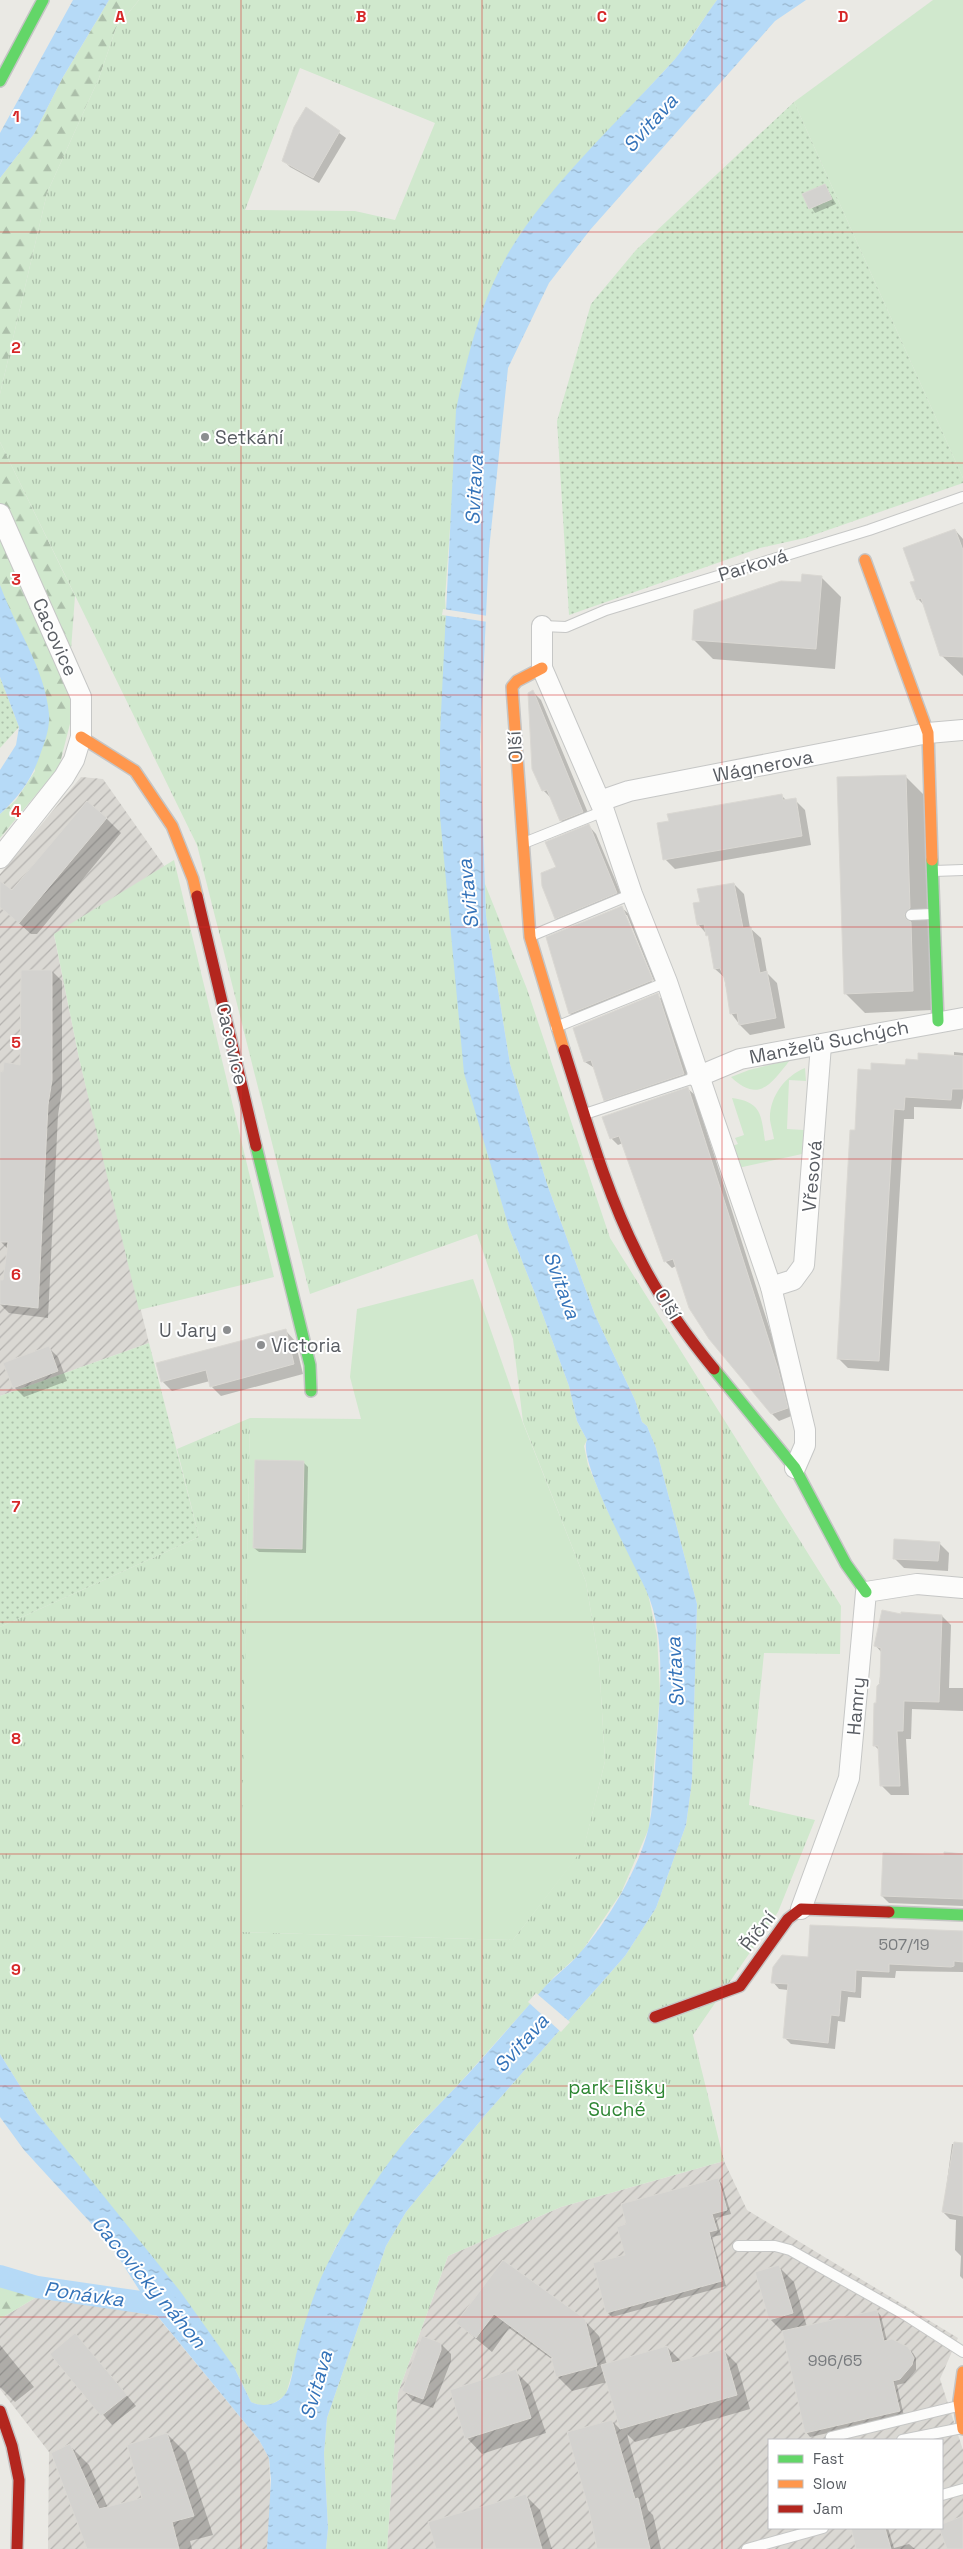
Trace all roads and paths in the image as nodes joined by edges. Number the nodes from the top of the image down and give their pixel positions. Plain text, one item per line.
1 (43, 0) edge
2 (0, 81) edge
3 (963, 497) edge
4 (0, 514) edge
5 (865, 560) dead end
6 (542, 626) joint
7 (542, 668) junction
8 (963, 730) edge
9 (928, 733) junction
10 (81, 737) junction
11 (602, 806) junction
12 (523, 843) junction
13 (0, 858) edge
14 (963, 870) edge
15 (933, 871) junction
16 (632, 894) junction
17 (934, 914) junction
18 (911, 915) dead end
19 (530, 937) junction
20 (667, 982) junction
21 (963, 1018) edge
22 (938, 1021) junction
23 (556, 1028) junction
24 (821, 1044) junction
25 (697, 1076) junction
26 (584, 1114) junction
27 (771, 1287) junction
28 (311, 1391) dead end
29 (795, 1468) junction
30 (963, 1588) edge
31 (866, 1592) junction
32 (801, 1909) junction
33 (963, 1915) edge
34 (655, 2017) dead end
35 (738, 2246) dead end
36 (963, 2352) edge
37 (963, 2372) edge
38 (958, 2406) junction
39 (0, 2411) edge
40 (963, 2428) edge
41 (831, 2437) dead end
42 (907, 2439) edge
43 (963, 2488) edge
44 (943, 2494) edge
45 (819, 2529) edge
46 (17, 2549) edge
47 (747, 2549) edge

1 - 2 street
3 - 6 lane, Parková
4 - 10 street, Cacovice
5 - 9 street
6 - 7 street
7 - 11 street
7 - 12 street, Olší
8 - 9 street, Wágnerova
9 - 11 street, Wágnerova
9 - 15 street
10 - 13 street, Cacovice
10 - 28 street, Cacovice
11 - 12 lane
11 - 16 street
12 - 19 street, Olší
14 - 15 lane
15 - 17 street
16 - 19 lane
16 - 20 street
17 - 18 lane
17 - 22 street
19 - 23 street, Olší
20 - 23 lane
20 - 25 street
21 - 22 street, Manželů Suchých
22 - 24 street, Manželů Suchých
23 - 26 street, Olší
24 - 25 street, Manželů Suchých
24 - 27 street, Vřesová
25 - 26 lane
25 - 27 street
26 - 29 street, Olší
27 - 29 street
29 - 31 street, Olší
30 - 31 street
31 - 32 street, Hamry
32 - 33 street, Říční
32 - 34 street, Říční
35 - 36 lane
37 - 38 street
38 - 40 street
38 - 41 lane
39 - 46 street
40 - 42 lane
43 - 44 lane
45 - 47 lane

